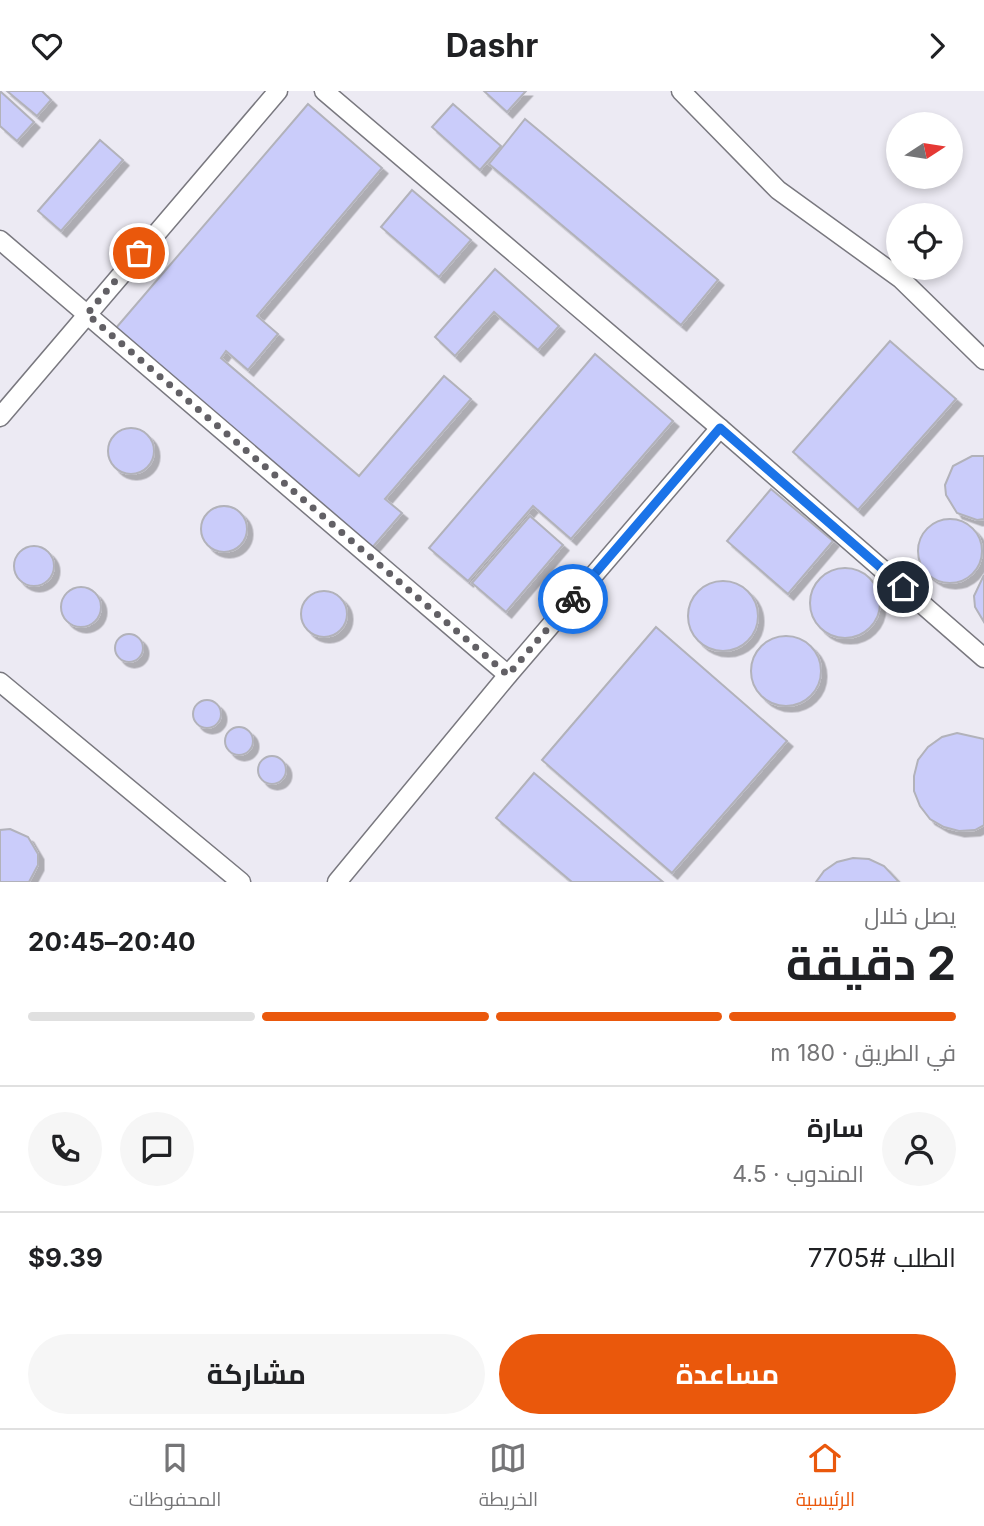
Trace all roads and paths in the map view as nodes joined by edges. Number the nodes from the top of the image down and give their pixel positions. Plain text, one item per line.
1 (278, 91) edge
2 (324, 91) edge
3 (681, 91) edge
4 (0, 240) edge
5 (87, 314) junction
6 (984, 360) edge
7 (0, 417) edge
8 (720, 428) junction
9 (984, 658) edge
10 (508, 675) junction
11 (0, 682) edge
12 (241, 882) edge
13 (337, 882) edge

1 - 5 street
2 - 8 street
3 - 6 street
4 - 5 street
5 - 7 street
5 - 10 street
8 - 9 street
8 - 10 street
10 - 13 street
11 - 12 street

